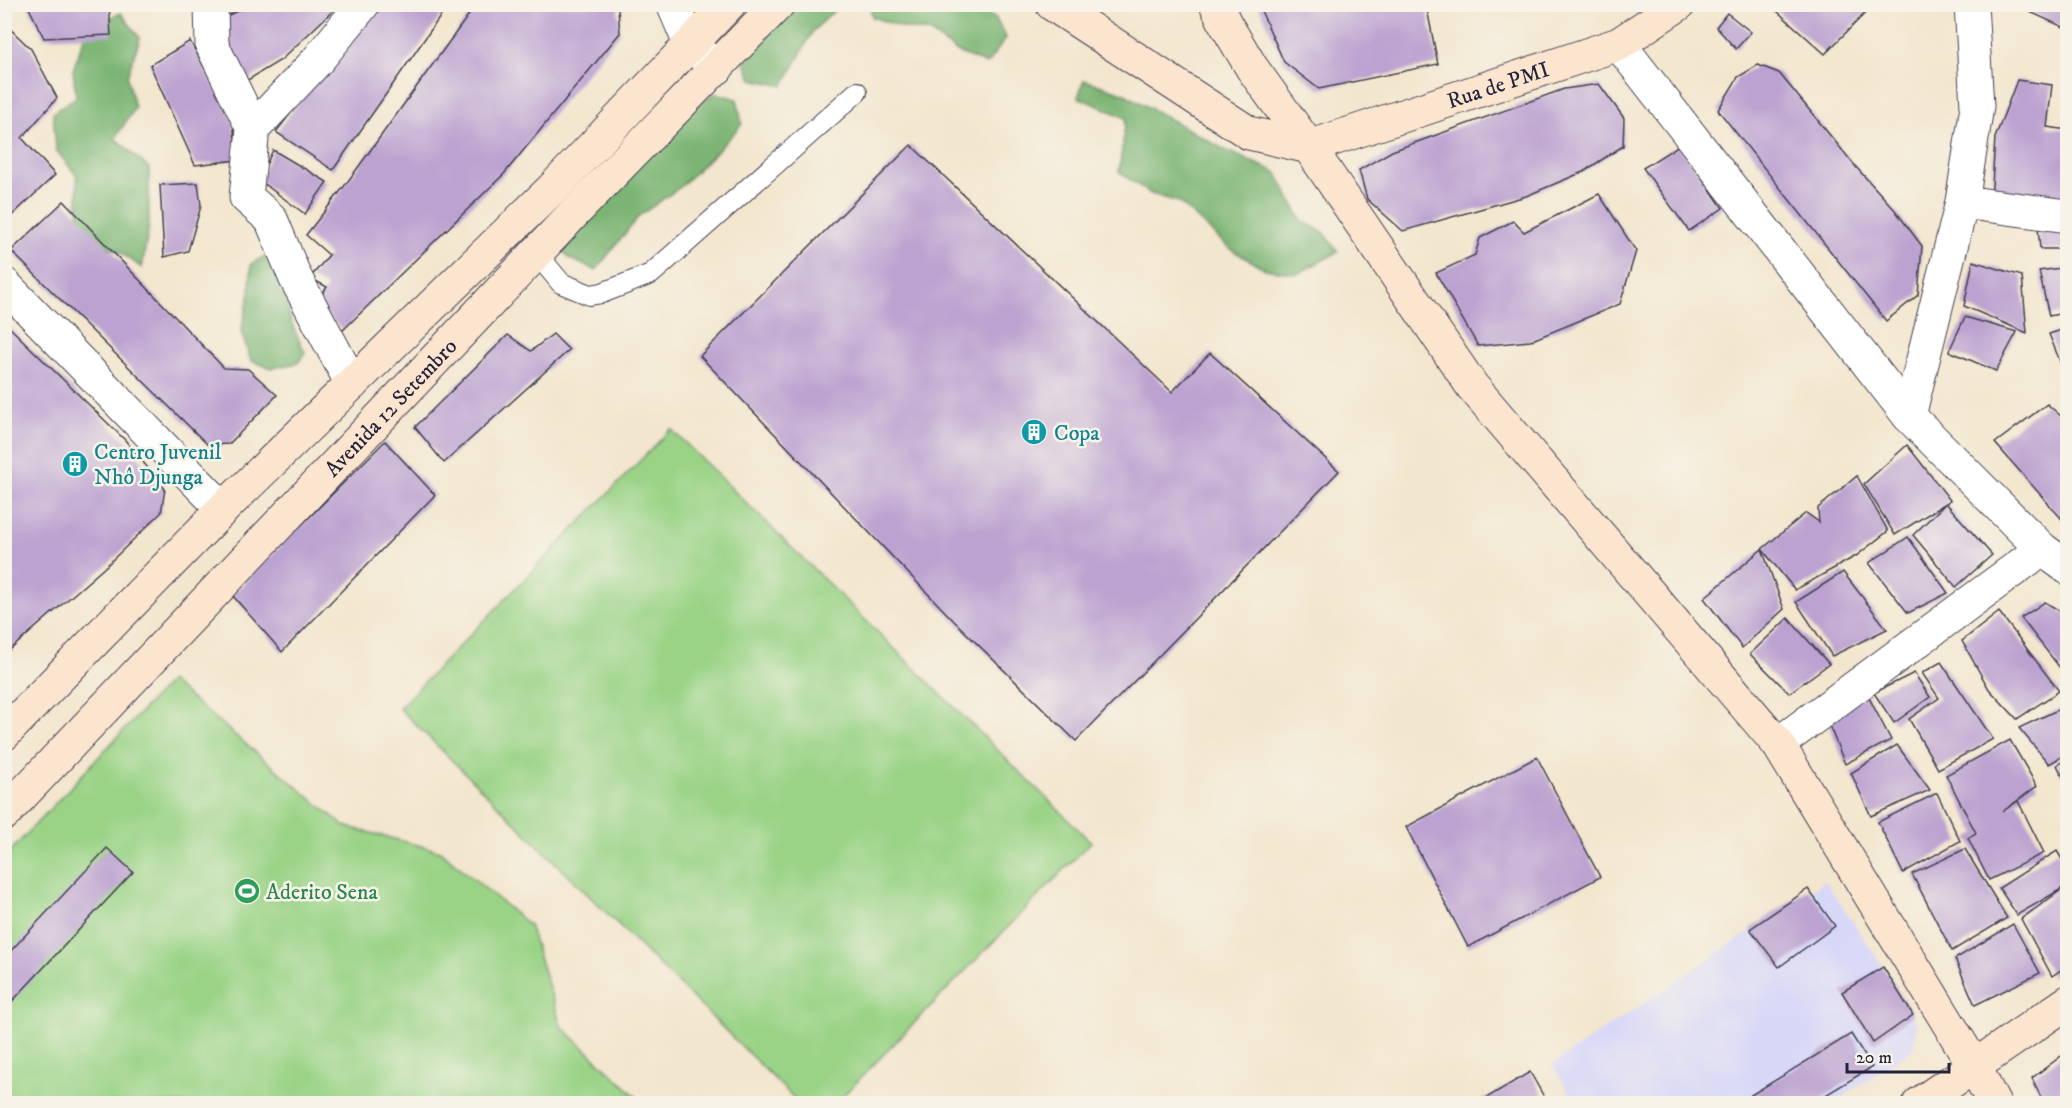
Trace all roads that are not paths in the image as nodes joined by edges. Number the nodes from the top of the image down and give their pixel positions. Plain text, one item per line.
1 (211, 4) edge
2 (363, 4) edge
3 (673, 4) edge
4 (729, 4) edge
5 (778, 4) edge
6 (1052, 4) edge
7 (1216, 4) edge
8 (1679, 4) edge
9 (1971, 4) edge
10 (690, 44) junction
11 (1619, 44) junction
12 (717, 68) junction
13 (857, 92) dead end
14 (253, 129) junction
15 (1309, 147) junction
16 (1962, 202) junction
17 (2067, 216) edge
18 (537, 254) junction
19 (4, 284) edge
20 (352, 384) junction
21 (1909, 416) junction
22 (223, 509) junction
23 (2042, 549) junction
24 (2067, 568) edge
25 (4, 734) edge
26 (1778, 744) junction
27 (4, 814) edge
28 (2067, 1002) edge
29 (1975, 1066) junction
30 (1919, 1104) edge
31 (1994, 1104) edge

1 - 14 street
2 - 14 street
3 - 10 street
4 - 10 street, Avenida 12 Setembro
5 - 12 street, Avenida 12 Setembro
6 - 15 street
7 - 15 street
8 - 11 street, Rua de PMI
9 - 16 street
10 - 12 street
10 - 20 street, Avenida 12 Setembro
11 - 15 street, Rua de PMI
11 - 21 street
12 - 18 street, Avenida 12 Setembro
13 - 18 lane
14 - 20 street
15 - 26 street
16 - 17 street
16 - 21 street
18 - 27 street, Avenida 12 Setembro
19 - 22 street
20 - 22 street, Avenida 12 Setembro
21 - 23 street
22 - 25 street, Avenida 12 Setembro
23 - 24 street
23 - 26 street
26 - 29 street
28 - 29 street
29 - 30 street
29 - 31 street

